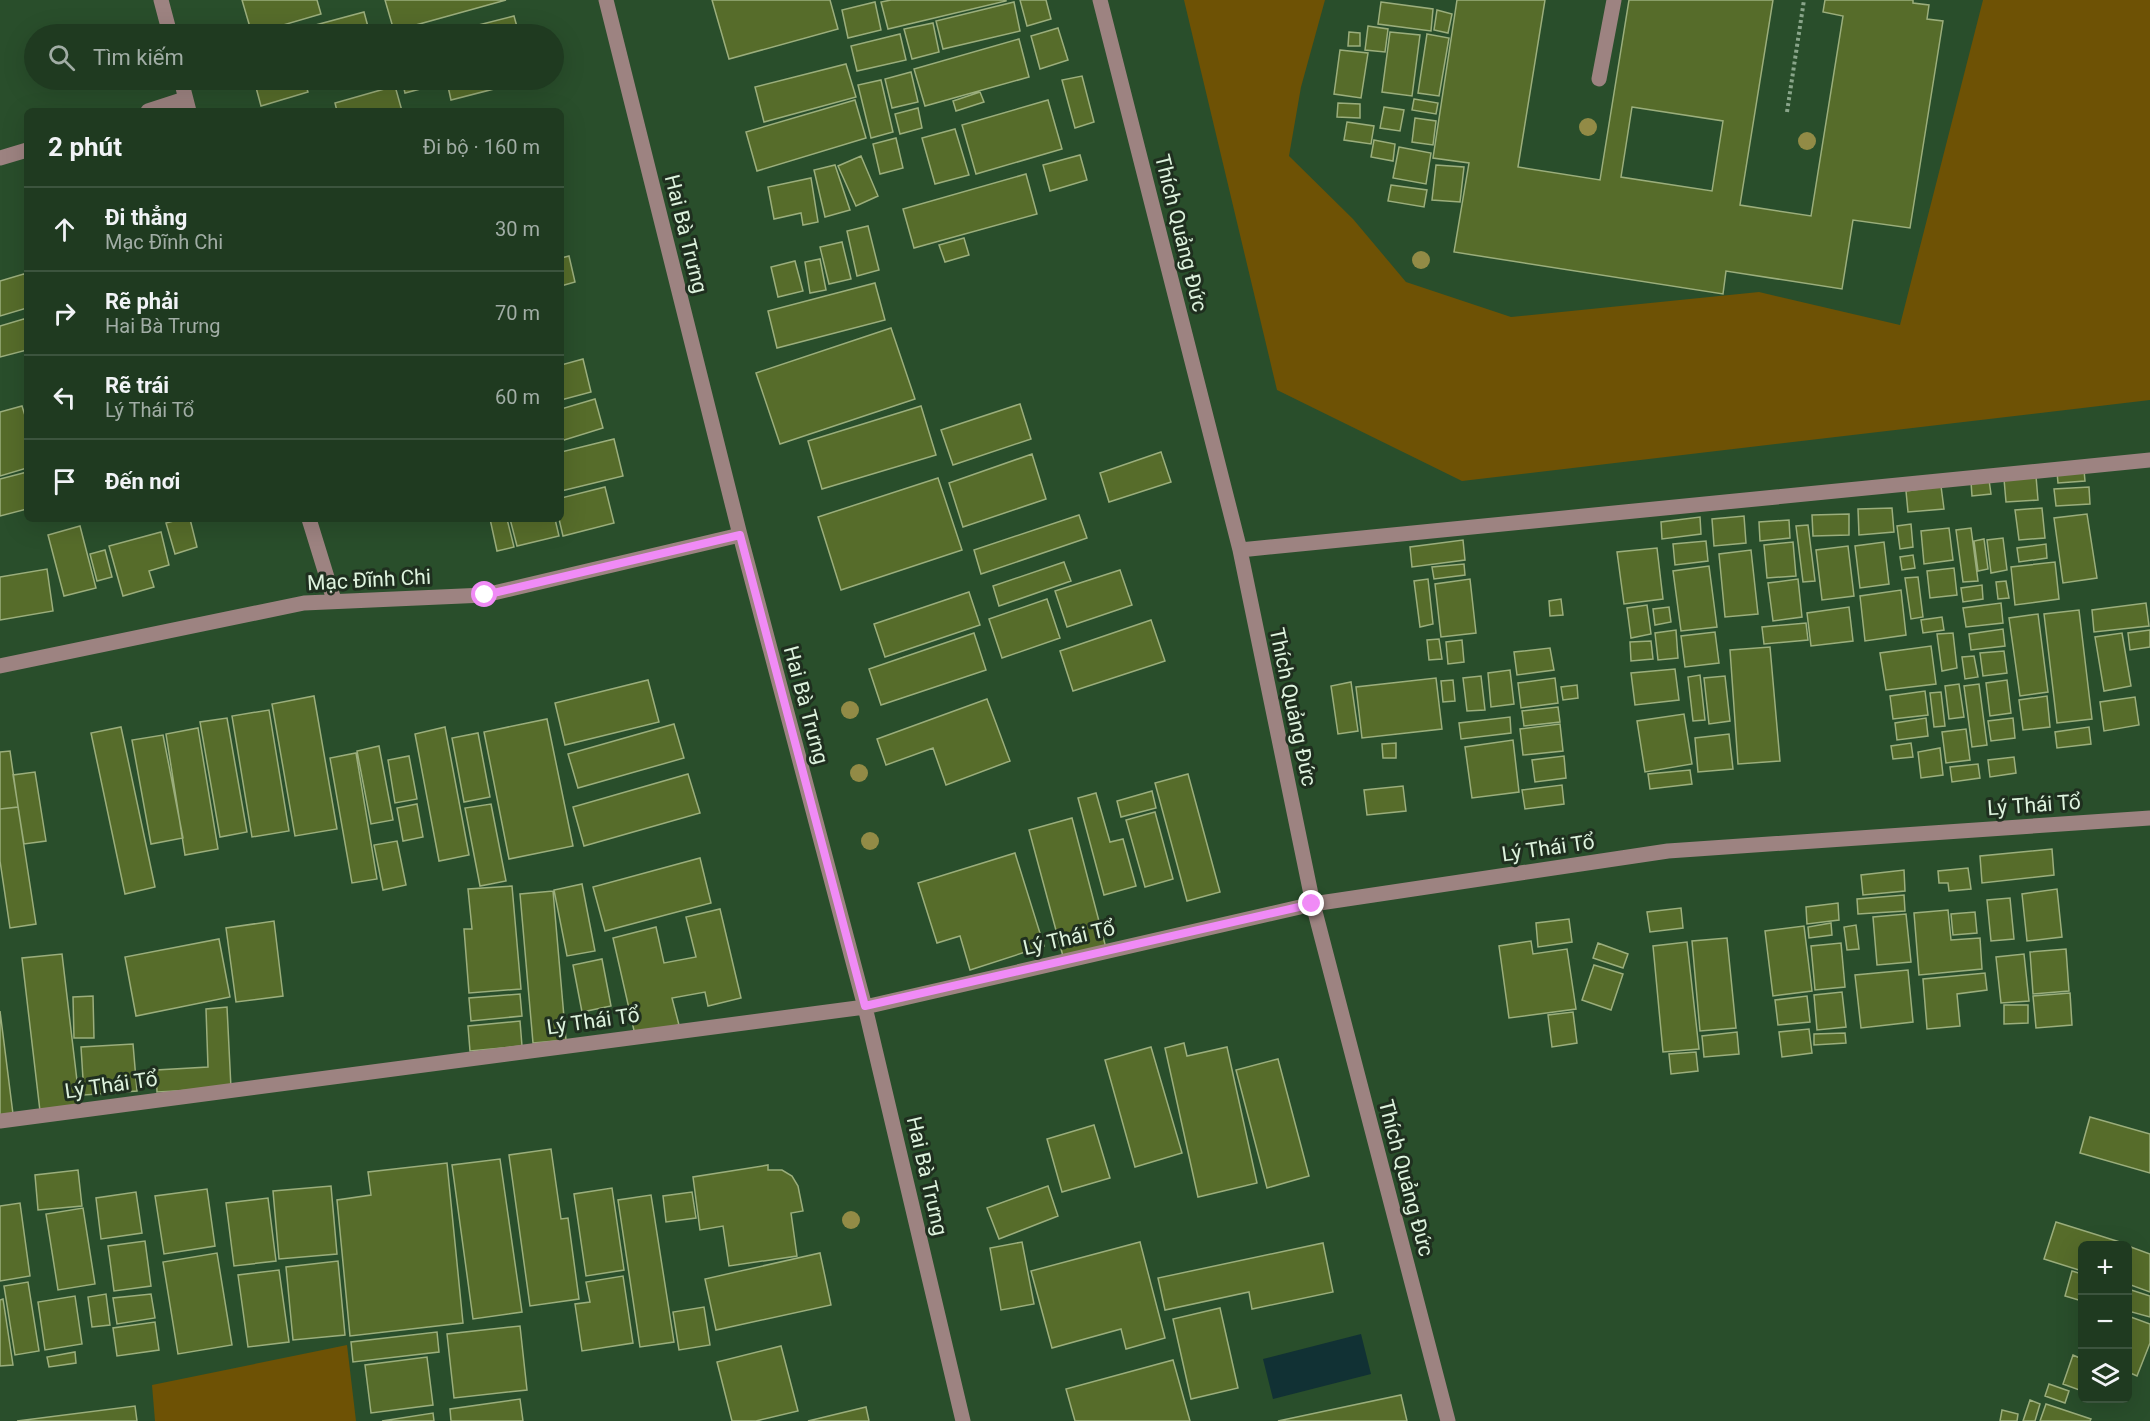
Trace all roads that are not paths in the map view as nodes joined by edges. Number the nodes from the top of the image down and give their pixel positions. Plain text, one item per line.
1 (161, 0) edge
2 (606, 0) edge
3 (1100, 0) edge
4 (1614, 0) edge
5 (167, 24) edge
6 (1599, 79) dead end
7 (183, 90) edge
8 (187, 105) edge
9 (167, 108) edge
10 (24, 151) edge
11 (0, 158) edge
12 (2150, 460) edge
13 (310, 522) edge
14 (740, 535) junction
15 (1240, 550) junction
16 (333, 600) junction
17 (0, 666) edge
18 (2150, 818) edge
19 (1312, 904) junction
20 (865, 1006) junction
21 (0, 1121) edge
22 (963, 1421) edge
23 (1448, 1421) edge

1 - 5 street
2 - 14 street, Hai Bà Trưng
3 - 15 street, Thích Quảng Đức
4 - 6 street
7 - 8 street
8 - 9 street
10 - 11 street
12 - 15 street
13 - 16 street
14 - 16 street, Mạc Đĩnh Chi
14 - 20 street, Hai Bà Trưng
15 - 19 street, Thích Quảng Đức
16 - 17 street, Mạc Đĩnh Chi
18 - 19 street, Lý Thái Tổ
19 - 20 street, Lý Thái Tổ
19 - 23 street, Thích Quảng Đức
20 - 21 street, Lý Thái Tổ
20 - 22 street, Hai Bà Trưng

